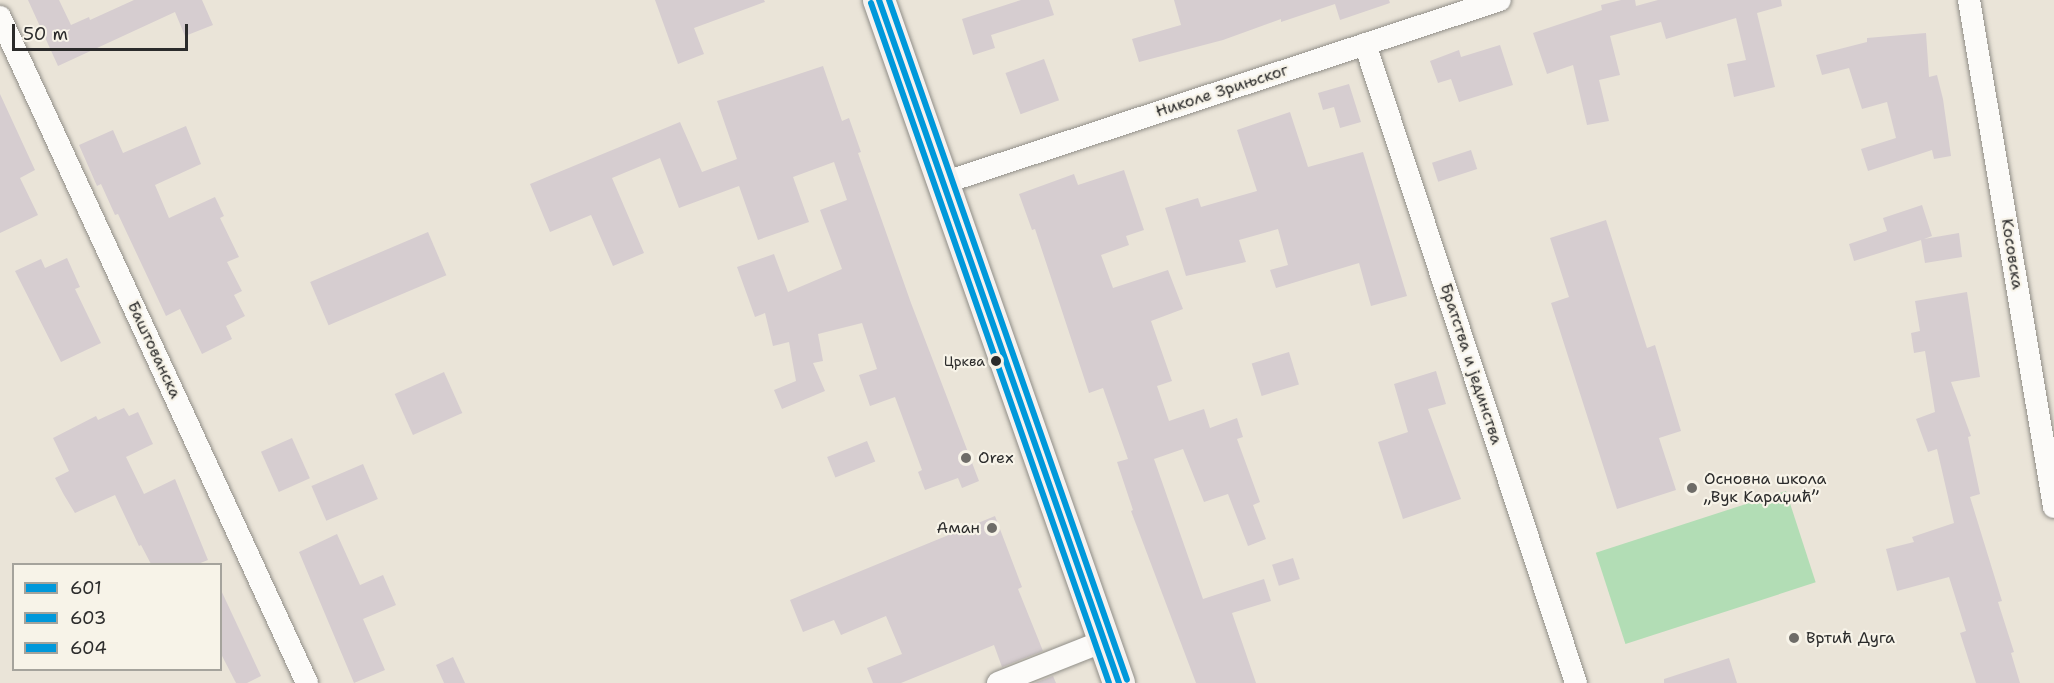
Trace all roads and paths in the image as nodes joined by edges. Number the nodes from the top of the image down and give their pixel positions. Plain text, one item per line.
1 (879, 0) edge
2 (1500, 0) edge
3 (1969, 0) edge
4 (0, 17) edge
5 (1365, 44) junction
6 (943, 183) junction
7 (2054, 507) edge
8 (1104, 641) junction
9 (307, 683) edge
10 (998, 683) edge
11 (1119, 683) edge
12 (1576, 683) edge

1 - 6 main road
2 - 5 street, Николе Зрињског
3 - 7 street, Косовска
4 - 9 street, Баштованска
5 - 6 street, Николе Зрињског
5 - 12 street, Братства и јединства
6 - 8 main road
8 - 10 street
8 - 11 main road

